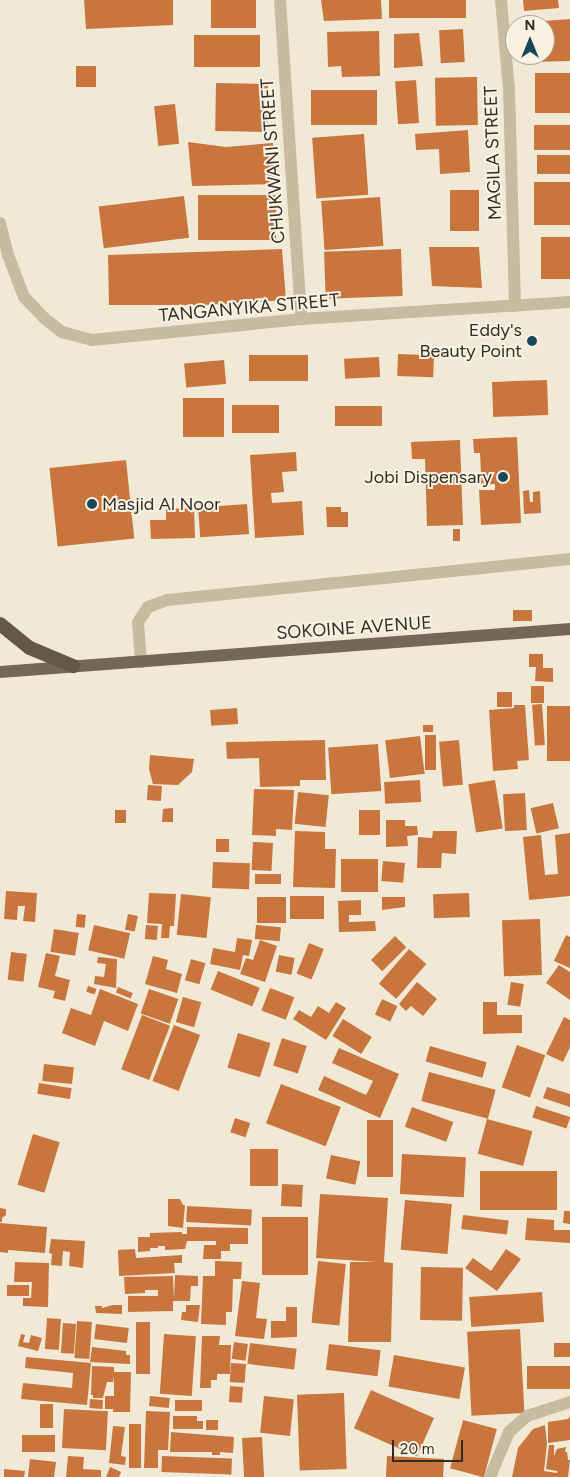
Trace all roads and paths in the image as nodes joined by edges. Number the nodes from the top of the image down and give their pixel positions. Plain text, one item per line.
1 (280, 0) edge
2 (501, 0) edge
3 (0, 223) edge
4 (570, 302) edge
5 (515, 306) junction
6 (301, 319) junction
7 (570, 559) edge
8 (0, 624) edge
9 (570, 629) edge
10 (142, 662) junction
11 (73, 666) junction
12 (0, 672) edge
13 (570, 1402) edge
14 (490, 1477) edge

1 - 6 street, CHUKWANI STREET
2 - 5 street, MAGILA STREET
3 - 6 street, TANGANYIKA STREET
4 - 5 street, TANGANYIKA STREET
5 - 6 street, TANGANYIKA STREET
7 - 10 street
8 - 11 highway
9 - 10 main road, SOKOINE AVENUE
10 - 11 main road, SOKOINE AVENUE
11 - 12 main road, SOKOINE AVENUE
13 - 14 street

